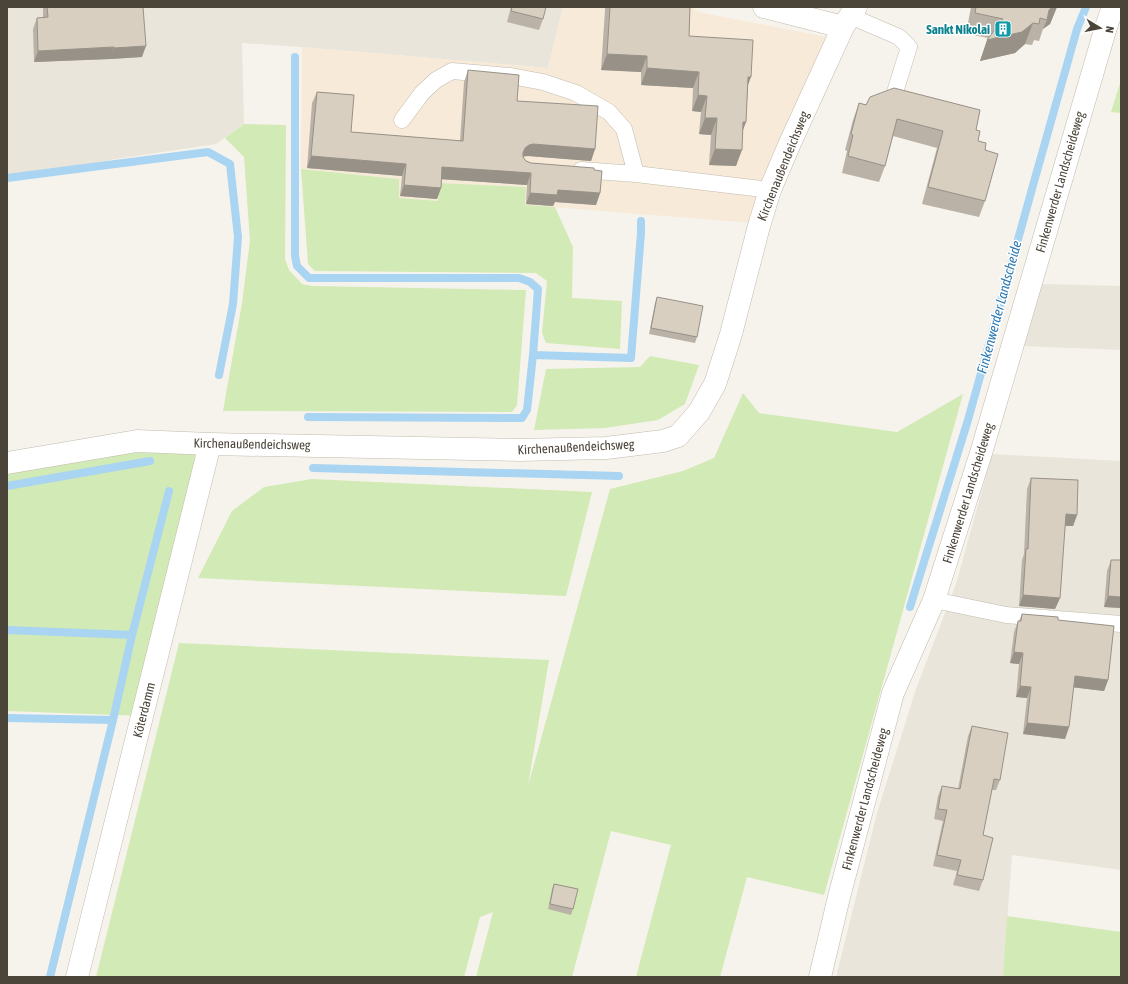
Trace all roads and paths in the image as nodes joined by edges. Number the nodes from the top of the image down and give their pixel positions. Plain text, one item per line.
1 (764, 7) edge
2 (1113, 7) edge
3 (850, 17) edge
4 (895, 92) edge
5 (402, 120) dead end
6 (566, 168) edge
7 (636, 174) junction
8 (770, 190) junction
9 (210, 444) junction
10 (7, 463) edge
11 (934, 600) junction
12 (1121, 624) edge
13 (77, 977) edge
14 (820, 977) edge

1 - 3 street
2 - 11 street, Finkenwerder Landscheideweg
3 - 4 lane
3 - 8 street, Kirchenaußendeichsweg
5 - 7 lane
6 - 7 lane
7 - 8 lane
8 - 9 street, Kirchenaußendeichsweg
9 - 10 street, Kirchenaußendeichsweg
9 - 13 street, Köterdamm
11 - 12 lane
11 - 14 street, Finkenwerder Landscheideweg

